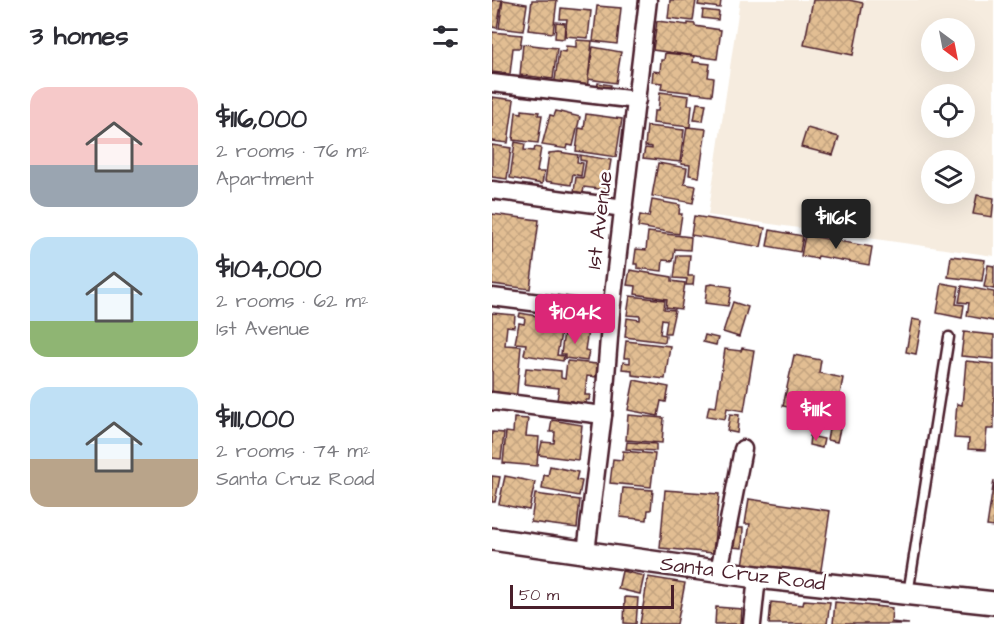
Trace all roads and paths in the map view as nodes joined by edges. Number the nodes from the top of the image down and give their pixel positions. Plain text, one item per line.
1 (644, 0) edge
2 (492, 83) edge
3 (637, 99) junction
4 (492, 190) edge
5 (624, 208) junction
6 (492, 297) edge
7 (611, 312) junction
8 (949, 337) dead end
9 (492, 401) edge
10 (603, 415) junction
11 (742, 450) dead end
12 (492, 539) edge
13 (586, 552) junction
14 (719, 571) junction
15 (757, 577) junction
16 (908, 594) junction
17 (994, 603) edge
18 (752, 624) edge

1 - 3 street, 1st Avenue
2 - 3 street
3 - 5 street, 1st Avenue
4 - 5 street
5 - 7 street, 1st Avenue
6 - 7 street
7 - 10 street, 1st Avenue
8 - 16 lane
9 - 10 street
10 - 13 street, 1st Avenue
11 - 14 street
12 - 13 street, Santa Cruz Road
13 - 14 street, Santa Cruz Road
14 - 15 street, Santa Cruz Road
15 - 16 street, Santa Cruz Road
15 - 18 street
16 - 17 street, Santa Cruz Road

